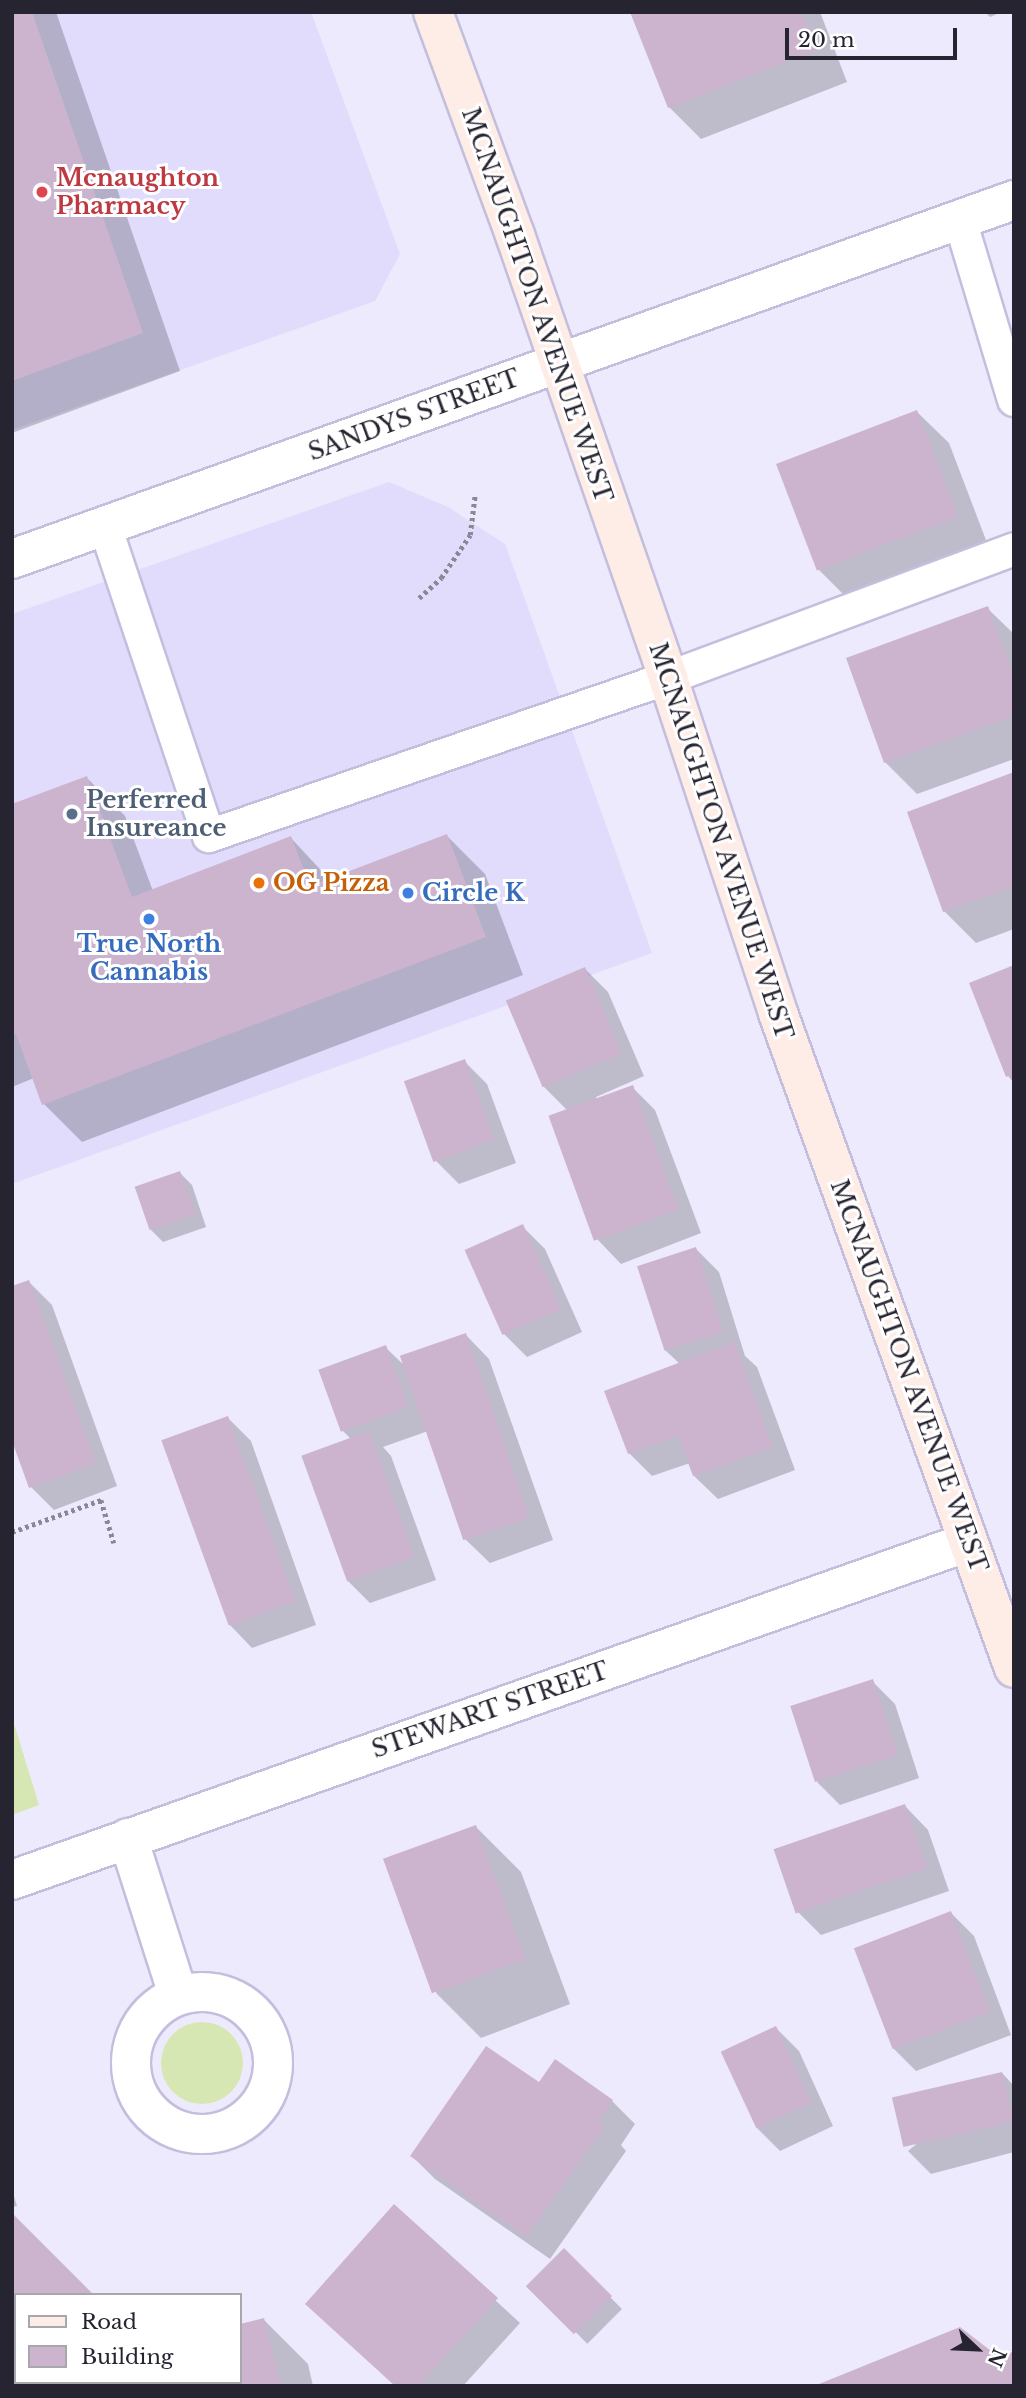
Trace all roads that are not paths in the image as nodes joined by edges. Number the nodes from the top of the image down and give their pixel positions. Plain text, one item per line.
1 (433, 12) edge
2 (1014, 200) edge
3 (960, 220) junction
4 (557, 363) junction
5 (1014, 400) edge
6 (105, 526) junction
7 (1014, 549) edge
8 (12, 559) edge
9 (668, 678) junction
10 (968, 1542) junction
11 (1014, 1668) edge
12 (128, 1838) junction
13 (12, 1880) edge
14 (178, 1995) dead end

1 - 4 main road, MCNAUGHTON AVENUE WEST
2 - 3 street, SANDYS STREET
3 - 4 street, SANDYS STREET
3 - 5 lane
4 - 6 street, SANDYS STREET
4 - 9 main road, MCNAUGHTON AVENUE WEST
6 - 8 street, SANDYS STREET
6 - 9 lane
7 - 9 lane
9 - 10 main road, MCNAUGHTON AVENUE WEST
10 - 11 main road, MCNAUGHTON AVENUE WEST
10 - 12 street, STEWART STREET
12 - 13 street, STEWART STREET
12 - 14 street

